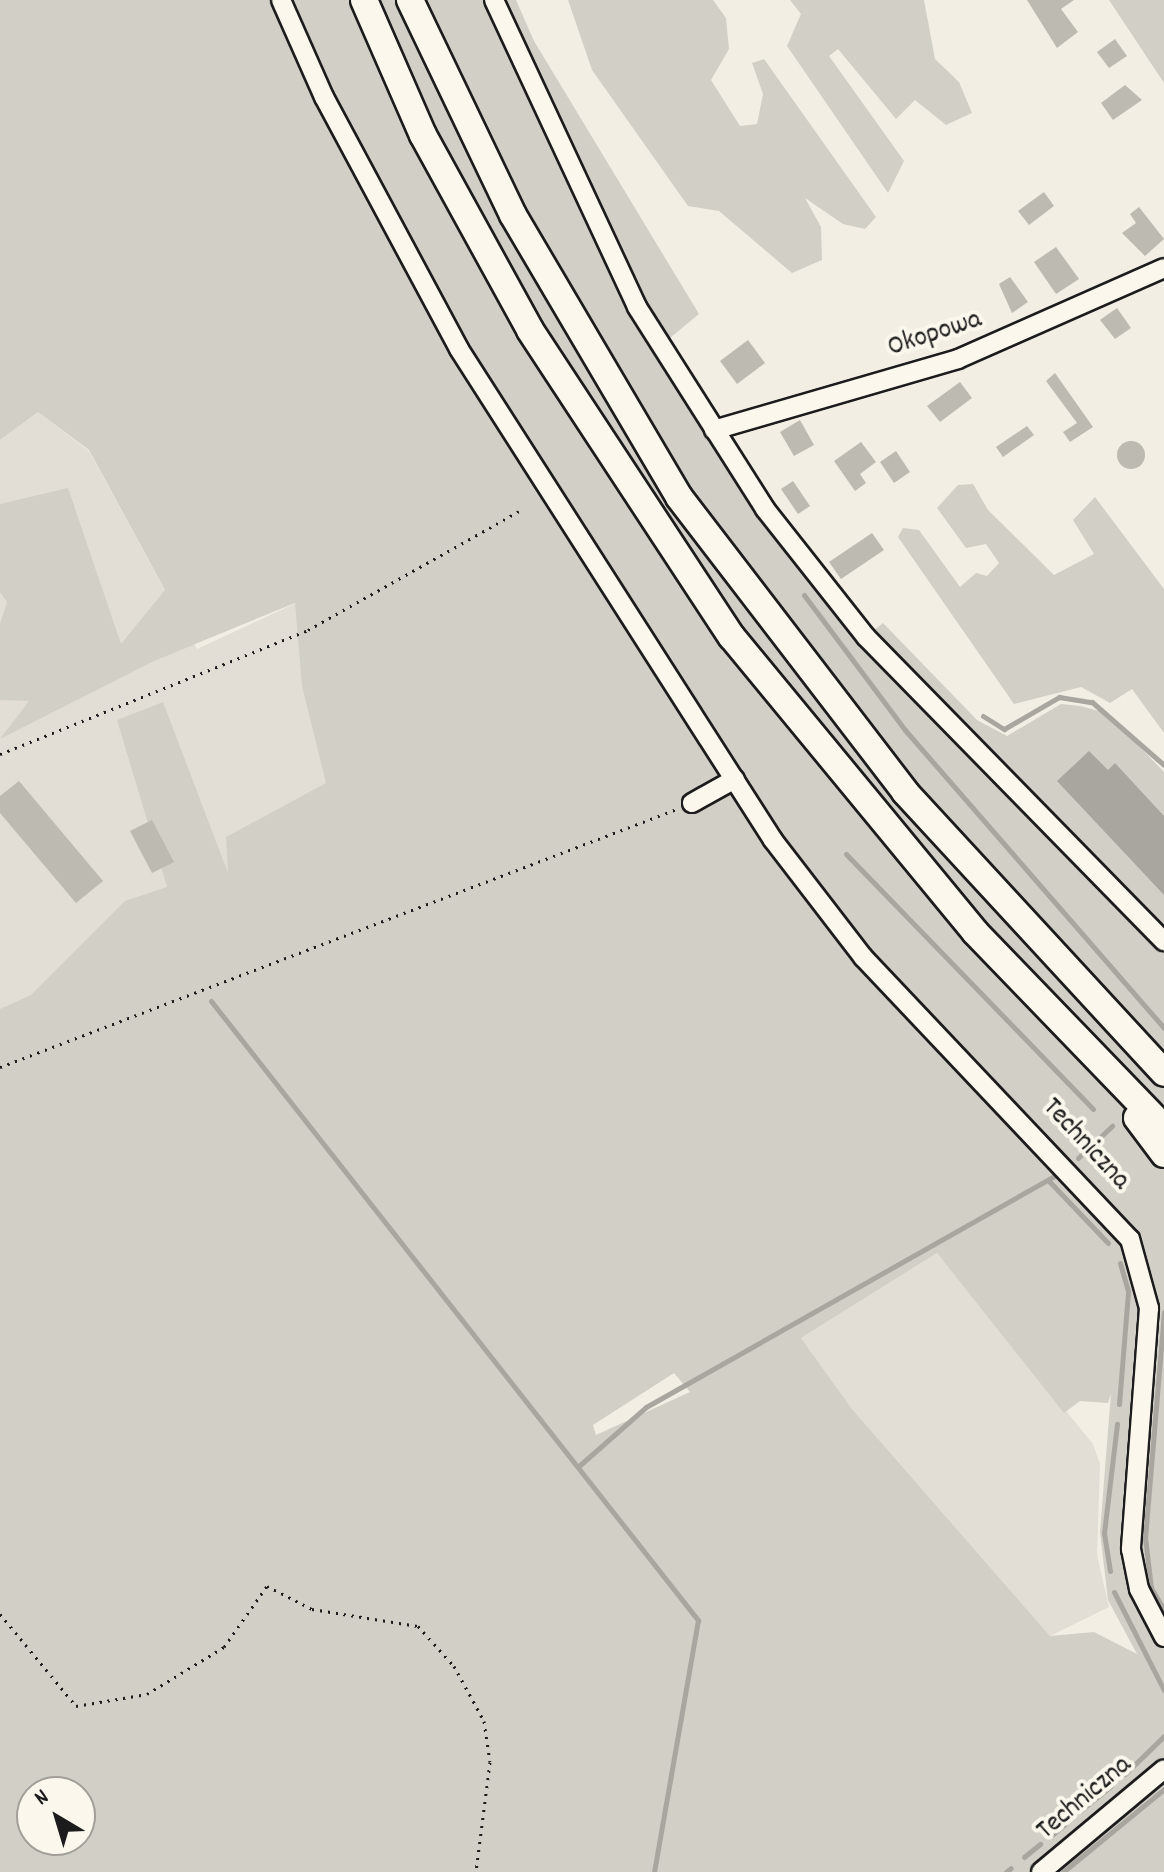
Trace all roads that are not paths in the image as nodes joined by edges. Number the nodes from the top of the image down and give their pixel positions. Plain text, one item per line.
1 (281, 0) edge
2 (410, 0) edge
3 (494, 0) edge
4 (367, 8) edge
5 (1164, 268) edge
6 (714, 430) junction
7 (735, 779) junction
8 (692, 803) road end
9 (1164, 941) edge
10 (1077, 1038) junction
11 (1164, 1073) edge
12 (1164, 1128) edge
13 (1164, 1154) edge
14 (1164, 1637) edge
15 (1164, 1769) edge
16 (1041, 1872) edge

1 - 7 street, Techniczna
2 - 11 highway
3 - 6 street
4 - 10 highway
5 - 6 street, Okopowa
6 - 9 street
7 - 8 street
7 - 14 street, Techniczna
10 - 12 highway
10 - 13 highway
15 - 16 street, Techniczna

